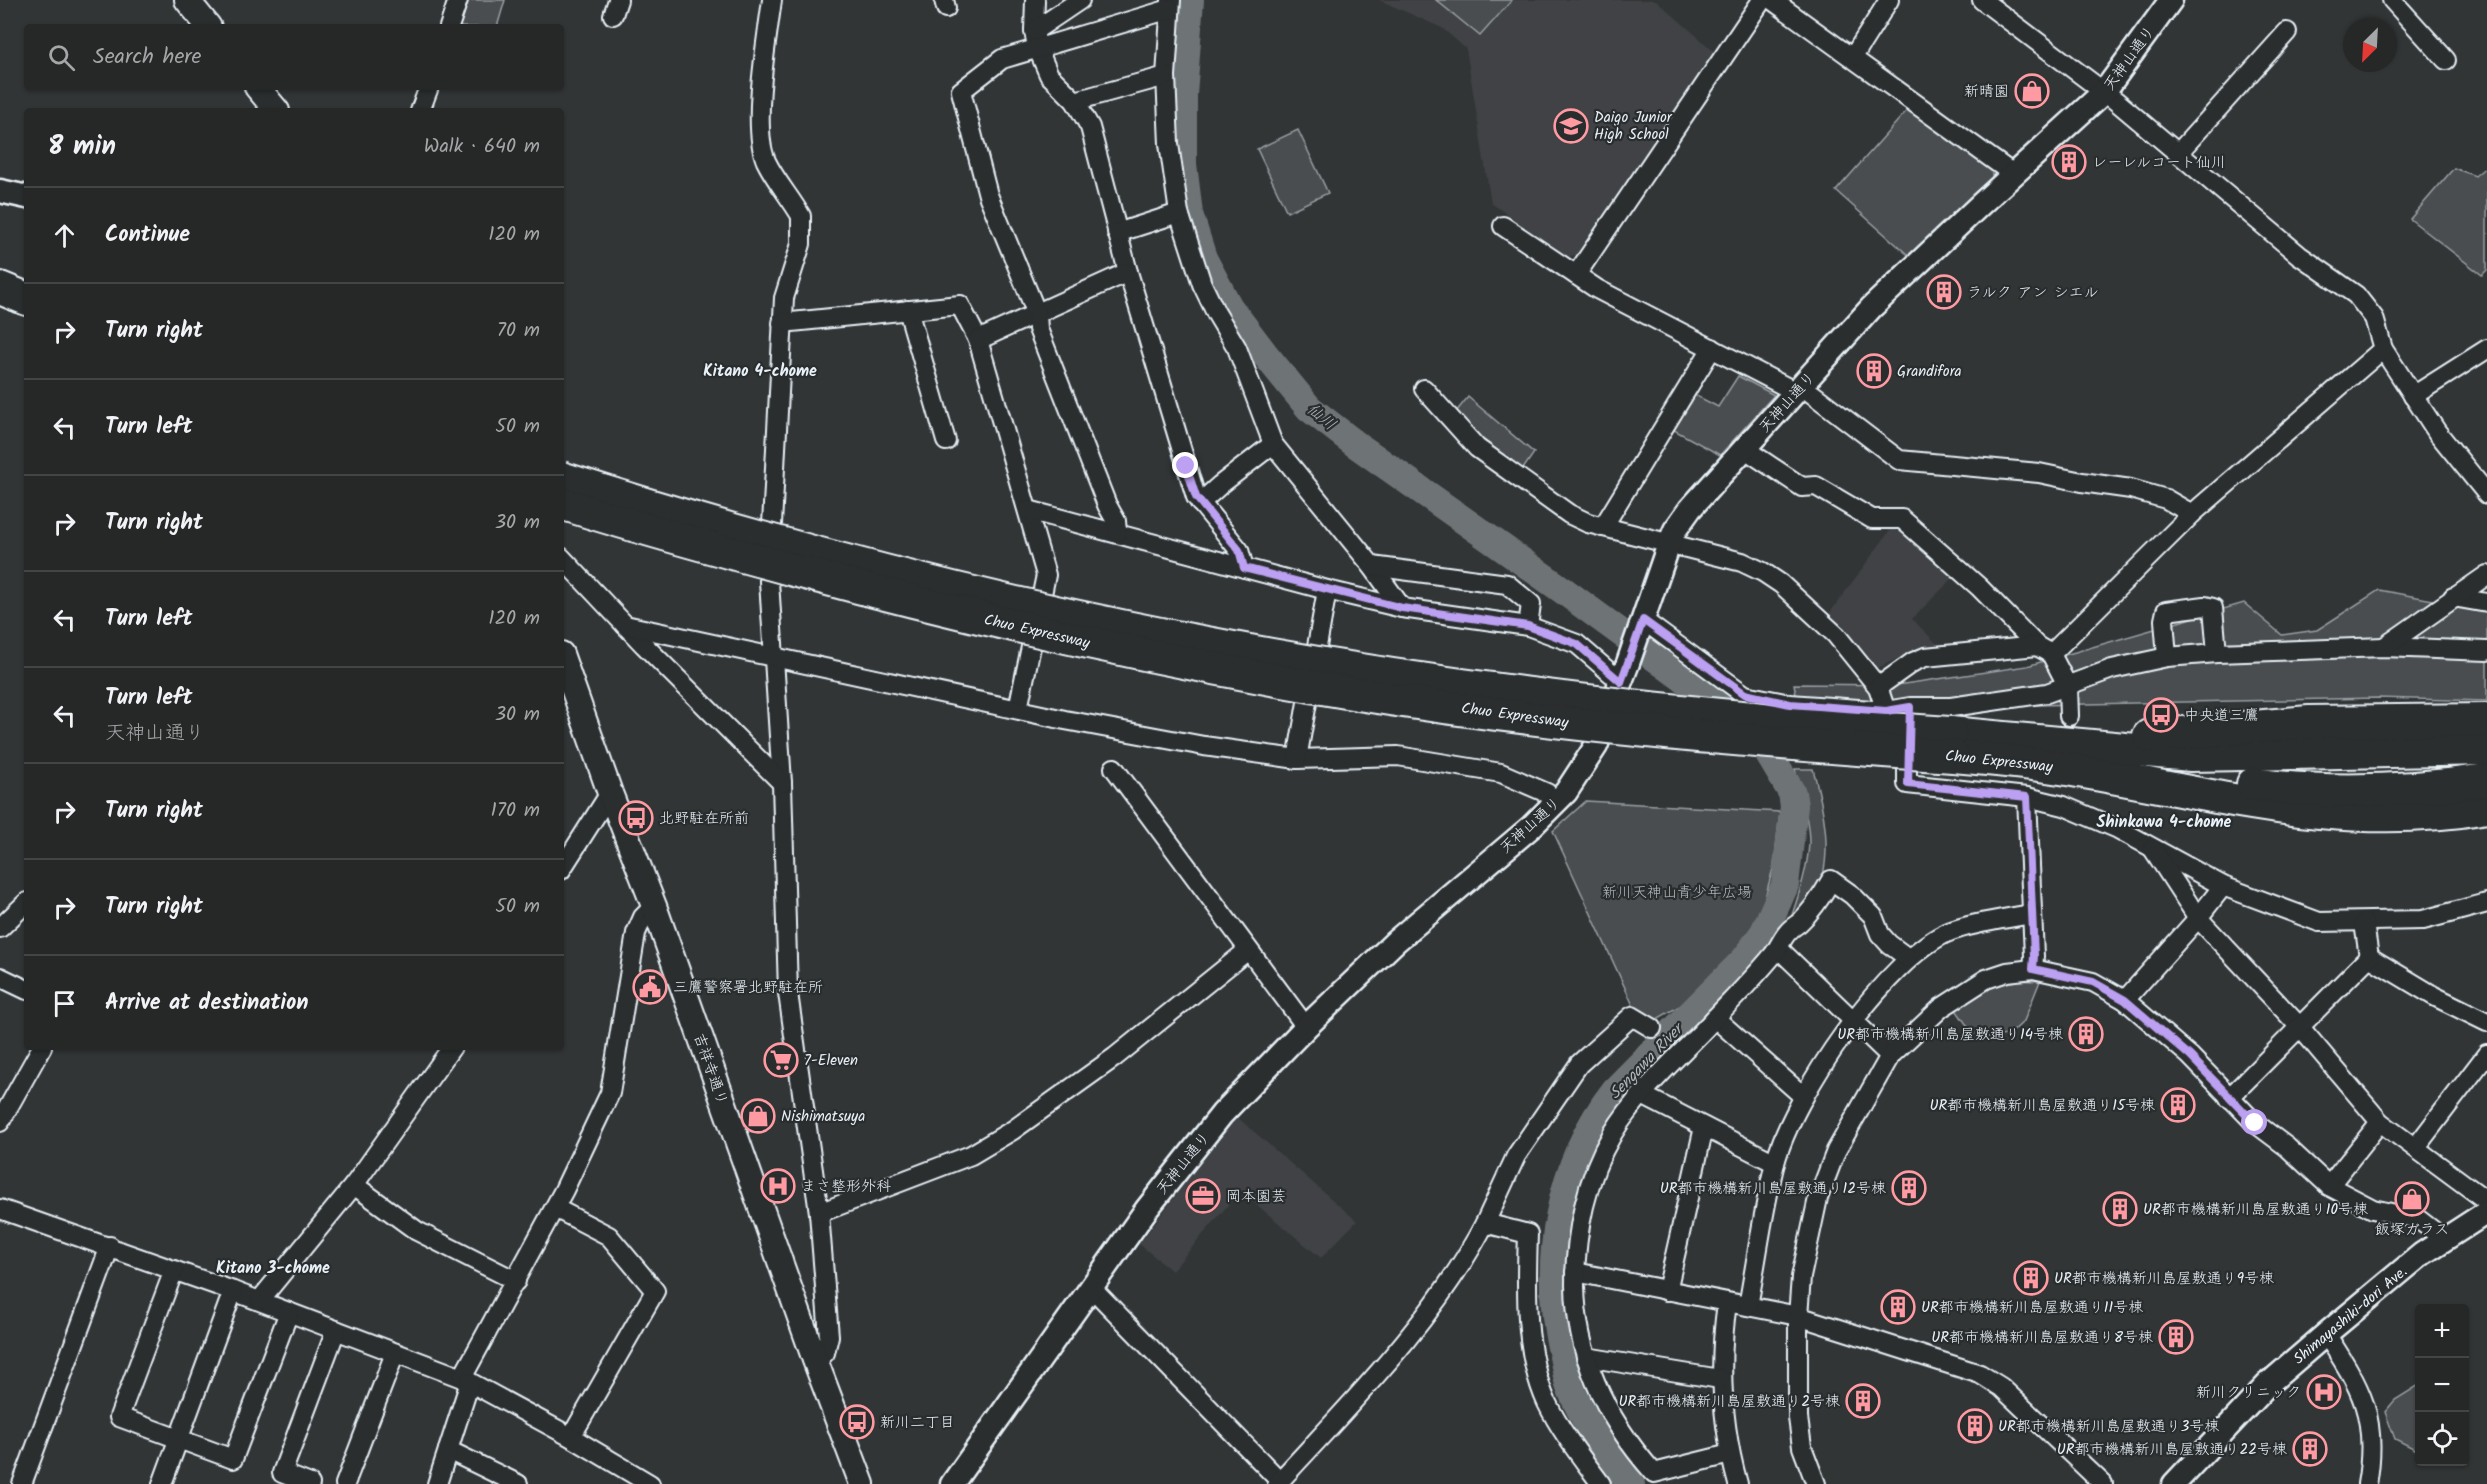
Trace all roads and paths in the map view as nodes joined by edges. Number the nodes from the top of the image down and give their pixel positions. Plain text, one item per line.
1 (187, 0) edge
2 (458, 0) edge
3 (771, 0) edge
4 (1035, 0) edge
5 (1080, 0) edge
6 (1762, 0) edge
7 (1773, 0) edge
8 (1889, 0) edge
9 (1982, 0) edge
10 (2171, 0) edge
11 (2392, 0) edge
12 (1170, 5) edge
13 (207, 24) edge
14 (450, 24) edge
15 (2287, 32) dead end
16 (1036, 39) junction
17 (1853, 57) junction
18 (2446, 60) dead end
19 (1166, 76) junction
20 (260, 90) edge
21 (428, 90) edge
22 (2104, 92) junction
23 (1075, 101) junction
24 (274, 108) edge
25 (421, 108) edge
26 (2179, 152) junction
27 (2013, 174) junction
28 (0, 191) edge
29 (24, 196) edge
30 (1179, 213) junction
31 (1503, 226) dead end
32 (1118, 233) junction
33 (1128, 272) junction
34 (1576, 275) junction
35 (0, 288) edge
36 (24, 297) edge
37 (908, 310) junction
38 (0, 312) edge
39 (1037, 314) junction
40 (24, 321) edge
41 (782, 322) junction
42 (978, 340) junction
43 (1712, 348) junction
44 (2384, 349) junction
45 (2487, 349) edge
46 (1424, 389) dead end
47 (1799, 389) junction
48 (2413, 396) junction
49 (946, 441) dead end
50 (1273, 444) junction
51 (1745, 449) junction
52 (564, 479) edge
53 (2487, 494) edge
54 (1200, 503) junction
55 (564, 504) edge
56 (1028, 510) junction
57 (2192, 514) junction
58 (1603, 527) junction
59 (1117, 533) junction
60 (1669, 544) junction
61 (564, 560) edge
62 (1372, 566) junction
63 (1244, 568) junction
64 (2487, 575) edge
65 (1327, 590) junction
66 (2453, 597) junction
67 (2487, 603) edge
68 (1402, 608) junction
69 (1642, 623) junction
70 (625, 625) junction
71 (1528, 626) junction
72 (2385, 647) junction
73 (2044, 650) junction
74 (2487, 651) edge
75 (2217, 653) junction
76 (772, 655) junction
77 (2167, 657) junction
78 (564, 663) edge
79 (1624, 672) junction
80 (1878, 687) junction
81 (2068, 687) junction
82 (1910, 707) junction
83 (1018, 709) junction
84 (1886, 711) junction
85 (2069, 716) dead end
86 (2487, 720) edge
87 (2022, 739) junction
88 (1952, 745) junction
89 (2487, 749) edge
90 (1297, 759) junction
91 (1114, 768) dead end
92 (2067, 779) dead end
93 (2487, 780) edge
94 (782, 783) junction
95 (610, 793) junction
96 (2027, 797) junction
97 (1557, 803) junction
98 (2064, 806) junction
99 (2487, 807) edge
100 (2153, 849) junction
101 (564, 865) edge
102 (2223, 886) junction
103 (2487, 903) edge
104 (24, 905) edge
105 (654, 906) junction
106 (2031, 914) junction
107 (2198, 918) junction
108 (2364, 922) junction
109 (0, 928) edge
110 (1778, 948) junction
111 (1248, 950) junction
112 (2369, 957) junction
113 (1908, 958) junction
114 (2033, 969) junction
115 (0, 977) edge
116 (24, 989) edge
117 (2125, 1000) junction
118 (1715, 1018) junction
119 (1854, 1020) junction
120 (2487, 1022) edge
121 (2300, 1026) junction
122 (1306, 1027) junction
123 (1652, 1028) dead end
124 (40, 1050) edge
125 (444, 1050) edge
126 (2487, 1054) edge
127 (1890, 1056) junction
128 (1642, 1095) junction
129 (1804, 1097) junction
130 (2229, 1098) junction
131 (0, 1122) edge
132 (2380, 1122) junction
133 (1704, 1127) junction
134 (2416, 1147) junction
135 (1775, 1163) junction
136 (354, 1185) junction
137 (2329, 1186) junction
138 (2487, 1201) edge
139 (555, 1208) junction
140 (0, 1209) edge
141 (2487, 1212) edge
142 (819, 1213) junction
143 (1485, 1223) junction
144 (2444, 1239) junction
145 (110, 1246) junction
146 (174, 1270) junction
147 (1575, 1272) junction
148 (516, 1281) junction
149 (1092, 1288) junction
150 (233, 1290) junction
151 (1667, 1291) junction
152 (260, 1300) junction
153 (1727, 1303) junction
154 (1748, 1306) junction
155 (289, 1312) junction
156 (1798, 1316) junction
157 (336, 1330) junction
158 (2326, 1334) junction
159 (395, 1353) junction
160 (1586, 1357) junction
161 (814, 1360) junction
162 (1720, 1379) junction
163 (466, 1380) junction
164 (571, 1437) junction
165 (178, 1440) junction
166 (448, 1450) junction
167 (1730, 1454) junction
168 (1279, 1482) edge
169 (22, 1484) edge
170 (162, 1484) edge
171 (310, 1484) edge
172 (345, 1484) edge
173 (437, 1484) edge
174 (518, 1484) edge
175 (650, 1484) edge
176 (862, 1484) edge
177 (952, 1484) edge
178 (1601, 1484) edge
179 (1738, 1484) edge
180 (1816, 1484) edge
181 (2103, 1484) edge
182 (2174, 1484) edge
183 (2367, 1484) edge

1 - 13 main road
2 - 14 street
3 - 41 street
4 - 16 street
5 - 16 street
6 - 34 street
7 - 17 street
8 - 17 street
9 - 22 street
10 - 22 street, 天神山通り
11 - 18 street
12 - 16 street
12 - 19 street
15 - 26 street
16 - 23 street
16 - 39 street
17 - 27 street
19 - 23 street
19 - 30 street
20 - 24 main road
21 - 25 street
22 - 26 street
22 - 27 street, 天神山通り
23 - 32 street
26 - 44 street
27 - 47 street, 天神山通り
28 - 29 street
30 - 32 street
30 - 50 street
31 - 34 street
32 - 33 street
33 - 39 street
33 - 54 street
34 - 43 street
35 - 36 highway
37 - 41 street
37 - 42 street
37 - 49 street
38 - 40 highway
39 - 42 street
39 - 59 street
41 - 76 street
42 - 56 street
43 - 47 street
43 - 58 street
44 - 48 street
44 - 57 street
45 - 48 street
46 - 58 street
47 - 51 street, 天神山通り
47 - 57 street
48 - 53 street
50 - 54 street
50 - 62 street
51 - 60 street, 天神山通り
51 - 73 street
52 - 88 highway, Chuo Expressway, bridge
54 - 63 street
55 - 88 highway, Chuo Expressway, bridge
56 - 59 street
56 - 83 street
57 - 73 street
58 - 60 street
59 - 63 street
60 - 69 street, 天神山通り
60 - 80 street
61 - 70 street
62 - 68 street
62 - 71 street
63 - 65 street
64 - 66 street
65 - 68 street
65 - 90 street
66 - 67 street
66 - 72 street
68 - 71 street
69 - 79 street, 天神山通り
69 - 84 street
70 - 76 street
70 - 94 street
71 - 79 street
72 - 74 street
72 - 75 street
73 - 80 street
73 - 81 street
75 - 77 street
75 - 77 street
76 - 83 street
76 - 94 street
77 - 81 street
78 - 95 main road, 吉祥寺通り
79 - 97 street, 天神山通り
80 - 84 street
81 - 82 street
81 - 85 street
82 - 84 street
82 - 96 street
83 - 90 street
86 - 87 highway
87 - 88 highway, Chuo Expressway
87 - 89 highway, Chuo Expressway
87 - 93 highway
88 - 99 highway, Chuo Expressway
90 - 97 street
91 - 111 street
92 - 98 street
94 - 142 street
95 - 101 street
95 - 105 main road, 吉祥寺通り
96 - 98 street
96 - 106 street
97 - 122 street, 天神山通り
98 - 100 street
100 - 102 street
100 - 107 street
102 - 107 street
102 - 108 street
103 - 108 street
104 - 109 street
105 - 139 street
105 - 161 main road, 吉祥寺通り
106 - 113 street
106 - 114 street
107 - 117 street
107 - 121 street
108 - 112 street
110 - 113 street
110 - 118 street
110 - 119 street
111 - 122 street
111 - 142 street
112 - 120 street
112 - 121 street
113 - 119 street
114 - 117 street
114 - 127 street
115 - 116 street
117 - 130 street
118 - 128 street
118 - 129 street
119 - 127 street
119 - 129 street
121 - 130 street
121 - 132 street
122 - 149 street, 天神山通り
123 - 143 street
124 - 131 street
125 - 136 street
126 - 134 street
127 - 156 street
128 - 133 street
128 - 147 street
129 - 135 street
130 - 137 street
132 - 134 street
132 - 137 street
133 - 135 street
133 - 151 street
134 - 138 street
135 - 154 street
136 - 148 street
136 - 152 street
137 - 144 street
139 - 148 street
139 - 164 street
140 - 145 street
141 - 144 street, Shimayashiki-dori Ave.
142 - 161 street
143 - 168 street
143 - 178 street
144 - 158 street, Shimayashiki-dori Ave.
145 - 146 street
145 - 169 street
146 - 150 street
146 - 165 street
147 - 151 street
147 - 160 street
148 - 163 street
149 - 168 street
149 - 177 street, 天神山通り
150 - 152 street
150 - 165 street
151 - 153 street
152 - 155 street
153 - 154 street
153 - 162 street
154 - 156 street
155 - 157 street
155 - 165 street
156 - 180 street
156 - 181 street
157 - 159 street
157 - 171 street
158 - 182 street, Shimayashiki-dori Ave.
158 - 183 street
159 - 163 street
159 - 172 street
160 - 162 street
160 - 167 street
161 - 176 main road, 吉祥寺通り
162 - 167 street
163 - 164 street
163 - 166 street
164 - 175 street
165 - 170 street
166 - 173 street
166 - 174 street
167 - 179 street

